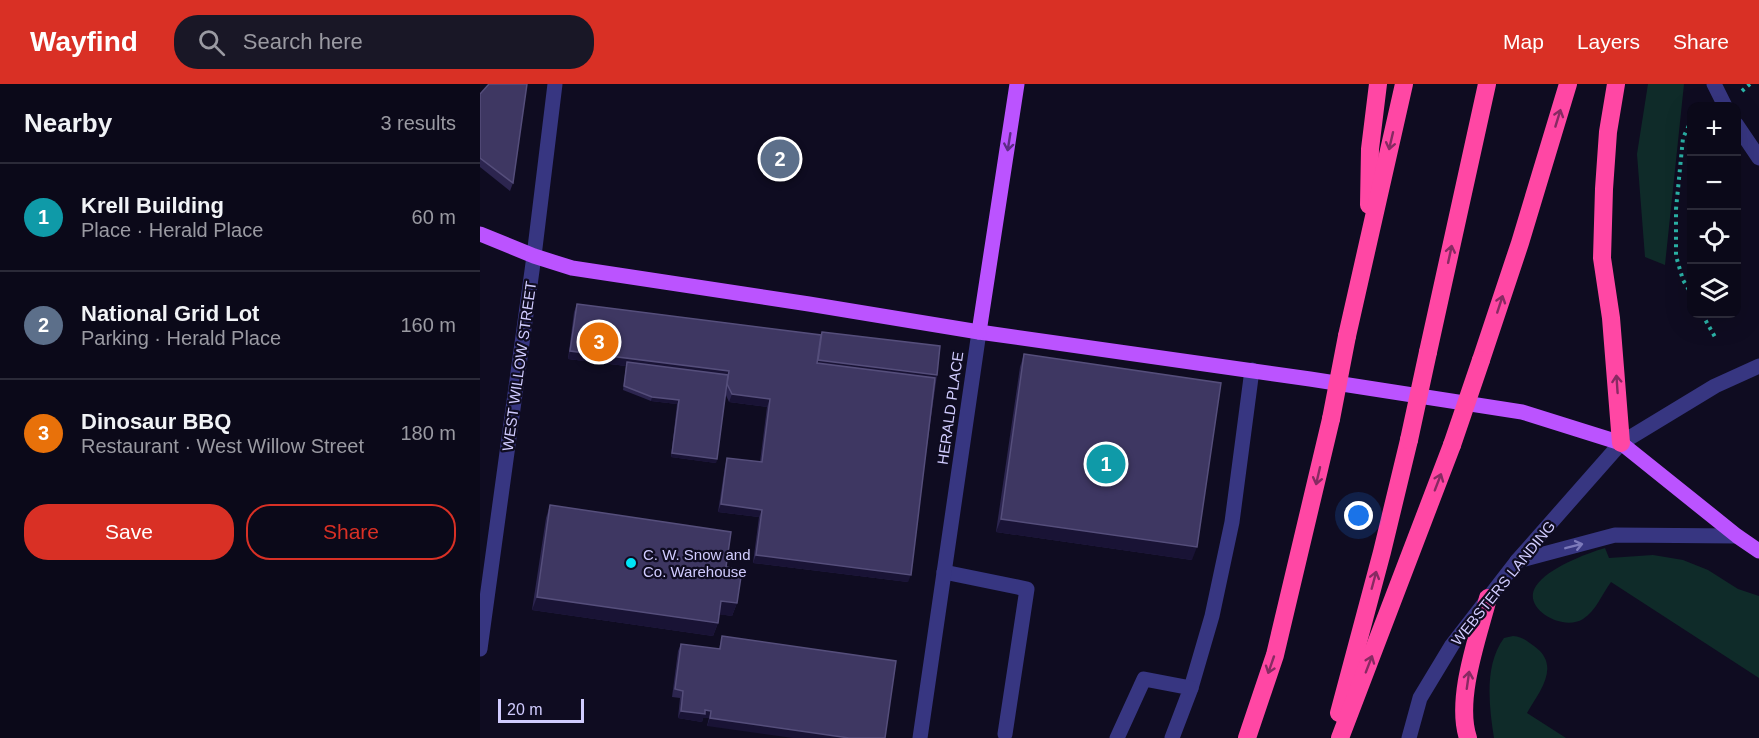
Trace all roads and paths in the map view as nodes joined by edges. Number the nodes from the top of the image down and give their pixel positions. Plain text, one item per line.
1 (555, 84) edge
2 (1017, 84) edge
3 (1378, 84) edge
4 (1404, 84) edge
5 (1487, 84) edge
6 (1568, 84) edge
7 (1616, 84) edge
8 (1714, 84) edge
9 (1723, 102) edge
10 (1687, 130) edge
11 (1741, 130) edge
12 (1759, 158) edge
13 (480, 234) edge
14 (1368, 248) junction
15 (534, 256) junction
16 (1687, 287) edge
17 (1704, 318) edge
18 (979, 332) junction
19 (1714, 338) dead end
20 (1759, 366) edge
21 (1252, 370) junction
22 (1621, 443) junction
23 (1737, 536) junction
24 (1759, 551) edge
25 (1517, 561) junction
26 (944, 572) junction
27 (1488, 598) junction
28 (480, 649) edge
29 (1191, 688) junction
30 (1005, 734) dead end
31 (920, 738) edge
32 (1117, 738) edge
33 (1172, 738) edge
34 (1247, 738) edge
35 (1332, 738) edge
36 (1340, 738) edge
37 (1409, 738) edge
38 (1468, 738) edge

1 - 15 street, WEST WILLOW STREET
2 -> 18 main road, HERALD PLACE
3 - 14 highway
4 -> 14 highway
35 -> 5 highway, bridge
36 -> 6 highway, bridge
22 -> 7 highway
8 - 9 street
10 - 16 path
11 - 12 street
13 - 15 main road
14 -> 34 highway, bridge
15 - 18 main road
15 - 28 street, WEST WILLOW STREET
17 - 19 path
18 - 21 main road
18 - 26 street, HERALD PLACE
20 - 22 street, WEBSTERS LANDING
21 - 22 main road
21 - 29 street
22 - 23 main road
22 - 25 street, WEBSTERS LANDING
23 - 24 main road
25 -> 23 street
25 - 27 street, WEBSTERS LANDING
26 - 30 street
26 - 31 street, HERALD PLACE
27 - 37 street, WEBSTERS LANDING
38 -> 27 highway
29 - 32 street
29 - 33 street

